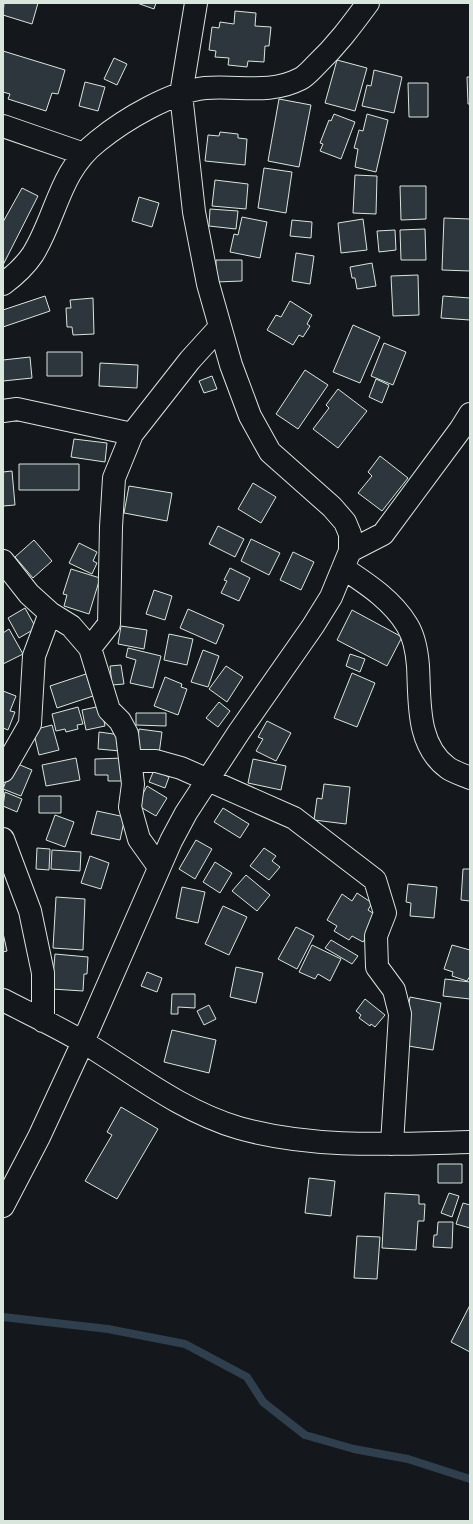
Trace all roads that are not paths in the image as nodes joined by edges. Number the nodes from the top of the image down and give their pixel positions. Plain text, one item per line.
1 (196, 3) edge
2 (368, 3) edge
3 (181, 94) junction
4 (3, 126) edge
5 (84, 154) junction
6 (3, 284) edge
7 (220, 327) junction
8 (3, 412) edge
9 (470, 414) edge
10 (132, 434) junction
11 (347, 560) junction
12 (3, 561) edge
13 (50, 613) junction
14 (90, 648) junction
15 (132, 762) junction
16 (3, 771) edge
17 (470, 778) edge
18 (207, 779) junction
19 (3, 838) edge
20 (158, 867) junction
21 (3, 1000) edge
22 (43, 1021) junction
23 (83, 1042) junction
24 (470, 1142) edge
25 (392, 1144) junction
26 (3, 1206) edge

1 - 3 street
2 - 3 street
3 - 5 street
3 - 7 street
4 - 5 street
5 - 6 street
7 - 10 street
7 - 11 street
8 - 10 street
9 - 11 street
10 - 14 street
11 - 17 street
11 - 18 street
12 - 13 street
13 - 14 street
13 - 16 street
14 - 15 street
15 - 18 street
15 - 20 street
18 - 20 street
18 - 25 street
19 - 22 street
20 - 23 street
21 - 22 street
22 - 23 street
23 - 25 street
23 - 26 street
24 - 25 street

